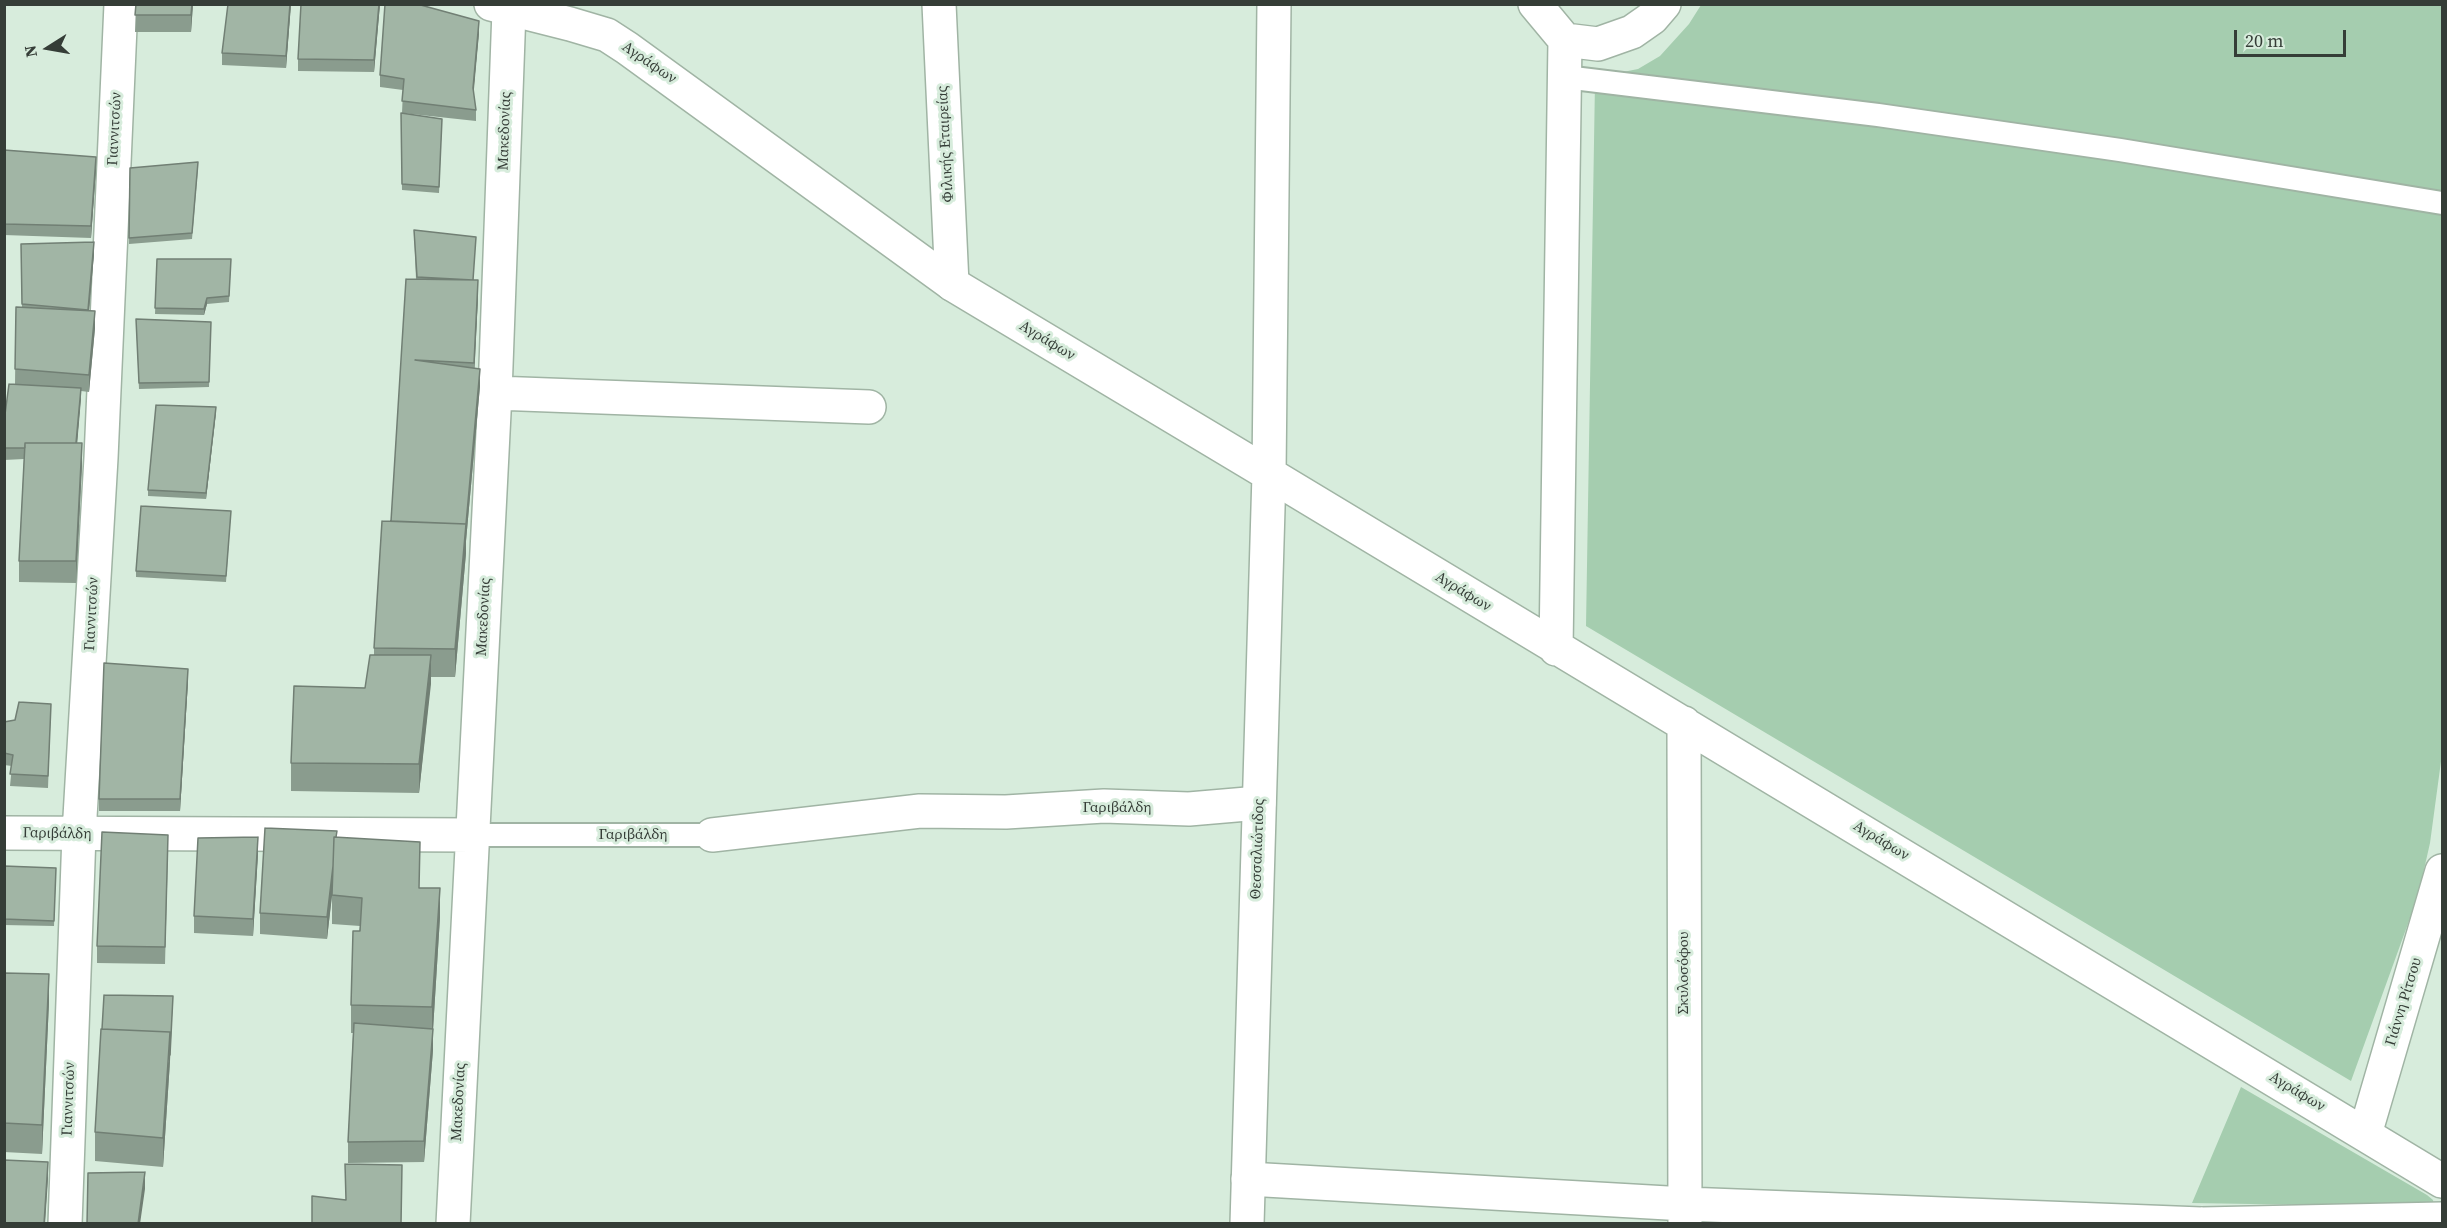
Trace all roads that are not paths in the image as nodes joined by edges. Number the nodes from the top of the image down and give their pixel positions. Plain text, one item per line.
1 (121, 4) edge
2 (939, 4) edge
3 (1274, 4) edge
4 (1535, 4) edge
5 (1664, 4) edge
6 (508, 7) edge
7 (1565, 40) junction
8 (1565, 77) junction
9 (2442, 203) edge
10 (952, 284) junction
11 (495, 393) junction
12 (869, 407) dead end
13 (1269, 474) junction
14 (1556, 649) junction
15 (1684, 723) junction
16 (1259, 803) junction
17 (4, 833) edge
18 (79, 834) junction
19 (473, 834) junction
20 (712, 835) joint
21 (2442, 871) edge
22 (2365, 1134) junction
23 (1248, 1179) junction
24 (2442, 1181) edge
25 (1685, 1214) edge
26 (2442, 1219) edge
27 (65, 1224) edge
28 (453, 1224) edge
29 (1247, 1224) edge
30 (2201, 1224) edge

1 - 18 street, Γιαννιτσών
2 - 10 street, Φιλικής Εταιρείας
3 - 13 street, Θεσσαλιώτιδος
4 - 7 street
5 - 7 street
6 - 10 street, Αγράφων
6 - 11 street, Μακεδονίας
7 - 8 street
8 - 9 lane
8 - 14 street
10 - 13 street, Αγράφων
11 - 12 street
11 - 19 street, Μακεδονίας
13 - 14 street, Αγράφων
13 - 16 street, Θεσσαλιώτιδος
14 - 15 street, Αγράφων
15 - 22 street, Αγράφων
15 - 25 street, Σκυλοσόφου
16 - 20 street, Γαριβάλδη
16 - 23 street, Θεσσαλιώτιδος
17 - 18 street, Γαριβάλδη
18 - 19 street, Γαριβάλδη
18 - 27 street, Γιαννιτσών
19 - 20 lane, Γαριβάλδη
19 - 28 street, Μακεδονίας
21 - 22 street, Γιάννη Ρίτσου
22 - 24 street, Αγράφων
23 - 25 street
23 - 29 street, Θεσσαλιώτιδος
25 - 30 street
26 - 30 street

